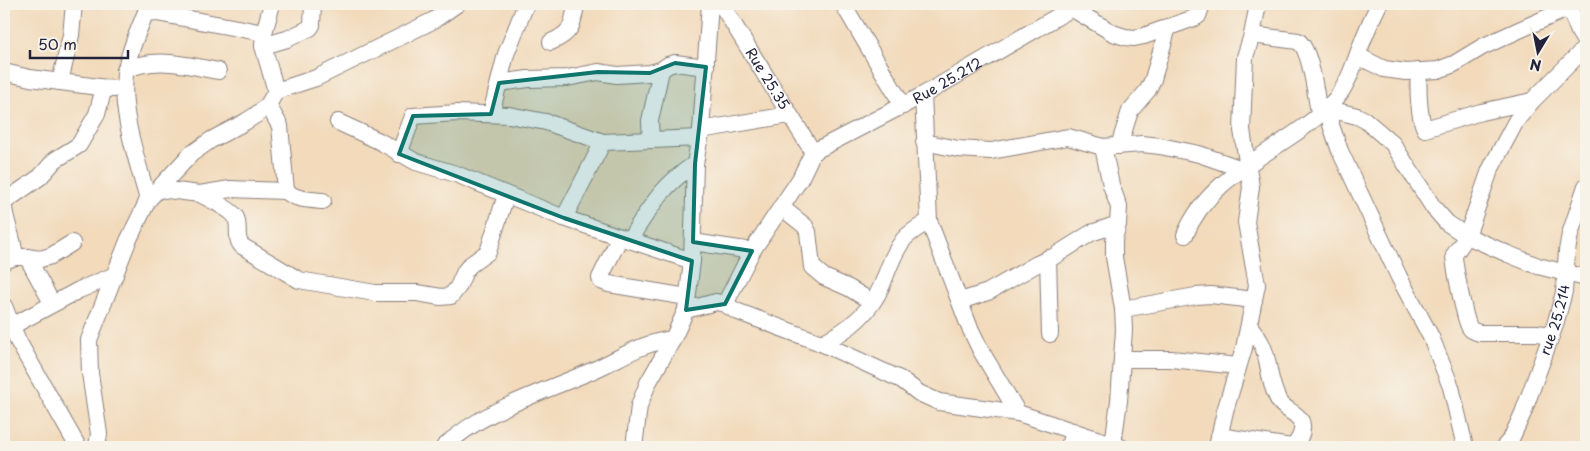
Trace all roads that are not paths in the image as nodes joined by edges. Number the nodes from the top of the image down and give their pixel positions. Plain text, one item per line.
1 (74, 4) edge
2 (272, 4) edge
3 (312, 4) edge
4 (457, 4) edge
5 (526, 4) edge
6 (576, 4) edge
7 (710, 4) edge
8 (721, 4) edge
9 (843, 4) edge
10 (1202, 4) edge
11 (1258, 4) edge
12 (1379, 4) edge
13 (1075, 6) edge
14 (1569, 6) edge
15 (147, 8) edge
16 (1168, 27) junction
17 (1252, 35) junction
18 (264, 40) junction
19 (551, 42) dead end
20 (1586, 45) edge
21 (1358, 56) junction
22 (706, 68) junction
23 (125, 70) junction
24 (661, 70) junction
25 (218, 71) dead end
26 (1419, 71) junction
27 (4, 72) edge
28 (60, 82) junction
29 (499, 83) junction
30 (104, 88) junction
31 (124, 90) junction
32 (922, 95) junction
33 (272, 98) junction
34 (1532, 101) junction
35 (903, 106) junction
36 (1326, 110) junction
37 (491, 114) junction
38 (789, 115) junction
39 (338, 122) dead end
40 (700, 134) junction
41 (651, 140) junction
42 (604, 142) junction
43 (924, 142) junction
44 (1111, 147) junction
45 (813, 152) junction
46 (399, 154) junction
47 (695, 164) junction
48 (1245, 167) junction
49 (1586, 186) edge
50 (286, 191) junction
51 (200, 194) junction
52 (153, 195) junction
53 (506, 195) junction
54 (323, 201) dead end
55 (4, 202) edge
56 (781, 207) junction
57 (4, 208) edge
58 (564, 218) junction
59 (929, 221) junction
60 (1118, 224) junction
61 (1185, 235) dead end
62 (1467, 236) junction
63 (624, 238) junction
64 (693, 242) junction
65 (72, 243) dead end
66 (752, 251) junction
67 (15, 258) edge
68 (1048, 258) junction
69 (692, 261) junction
70 (1565, 273) junction
71 (115, 275) junction
72 (1586, 278) edge
73 (1254, 300) junction
74 (960, 301) junction
75 (872, 302) junction
76 (52, 303) junction
77 (686, 303) junction
78 (725, 304) junction
79 (4, 306) edge
80 (1123, 309) junction
81 (12, 326) junction
82 (1249, 326) junction
83 (1050, 334) dead end
84 (1551, 336) junction
85 (673, 339) junction
86 (822, 343) junction
87 (1122, 359) junction
88 (1238, 366) junction
89 (1018, 413) junction
90 (1073, 431) junction
91 (1218, 442) edge
92 (1117, 446) edge
93 (78, 447) edge
94 (97, 447) edge
95 (444, 447) edge
96 (634, 447) edge
97 (1069, 447) edge
98 (1465, 447) edge
99 (1504, 447) edge

1 - 28 street
2 - 18 street
3 - 18 street
4 - 33 street
5 - 29 street
6 - 19 street
7 - 22 street
8 - 38 street, Rue 25.35
9 - 35 street
10 - 16 street
11 - 17 street
12 - 21 street
13 - 16 street
13 - 32 street, Rue 25.212
14 - 20 street
14 - 26 street
15 - 18 street
15 - 23 street
16 - 44 street
17 - 36 street
17 - 48 street
18 - 33 street
20 - 34 street
21 - 26 street
21 - 36 street
22 - 24 street
22 - 40 street
23 - 25 street
23 - 31 street
24 - 29 street
24 - 41 street
26 - 34 street
27 - 28 street
28 - 30 street
29 - 37 street
30 - 31 street
30 - 55 street
31 - 52 street
32 - 35 street, Rue 25.212
32 - 43 street
33 - 50 street
33 - 52 street
34 - 62 street
35 - 45 street, Rue 25.212
36 - 48 street
36 - 62 street
36 - 98 street
37 - 42 street
37 - 46 street
38 - 40 street
38 - 45 street, Rue 25.35
39 - 46 street
40 - 41 street
40 - 47 street
41 - 42 street
42 - 58 street
43 - 44 street
43 - 59 street
44 - 48 street
44 - 60 street
45 - 56 street
46 - 53 street
47 - 63 street
47 - 64 street
48 - 61 street
48 - 73 street
49 - 70 street, rue 25.214
50 - 51 street
50 - 54 street
51 - 52 street
51 - 53 street
52 - 71 street
53 - 58 street
56 - 66 street
56 - 75 street
57 - 67 street
58 - 63 street
59 - 74 street
59 - 75 street
60 - 68 street
60 - 80 street
62 - 70 street
62 - 84 street
63 - 69 street
63 - 77 street
64 - 66 street
64 - 69 street
65 - 67 street
66 - 78 street
67 - 76 street
68 - 74 street
68 - 83 street
69 - 77 street
70 - 72 street
70 - 84 street, rue 25.214
71 - 76 street
71 - 94 street
73 - 80 street
73 - 82 street
74 - 89 street
75 - 86 street
76 - 81 street
77 - 78 street
77 - 85 street
78 - 86 street
79 - 81 street
80 - 87 street
81 - 93 street
82 - 88 street
82 - 91 street
84 - 99 street, rue 25.214
85 - 95 street
85 - 96 street
86 - 89 street
87 - 88 street
87 - 92 street
88 - 91 street
89 - 90 street
90 - 92 street
90 - 97 street

